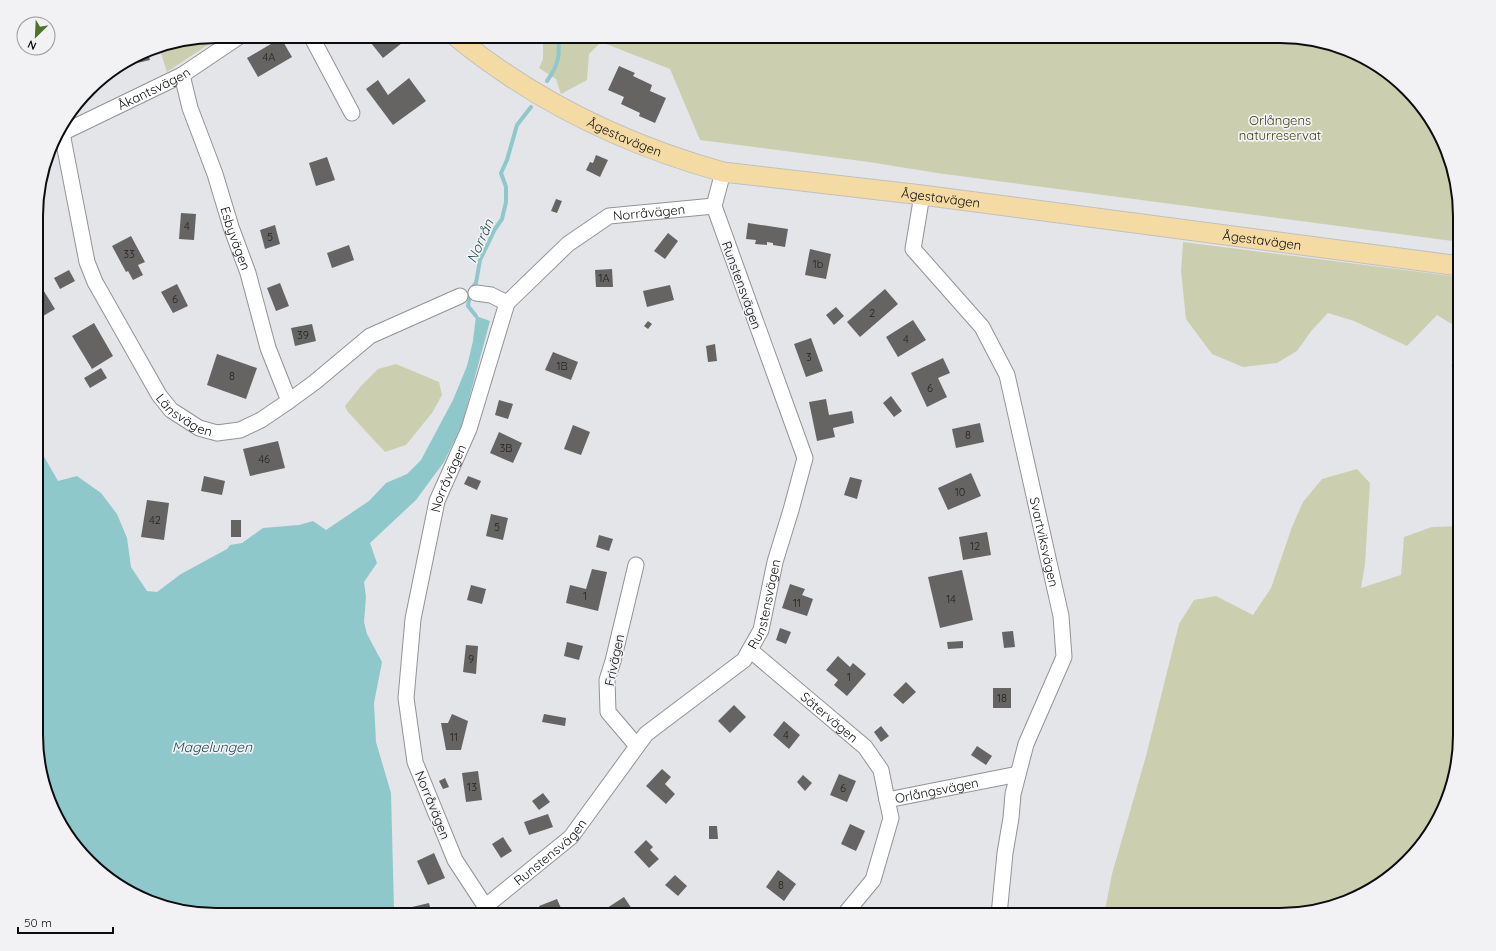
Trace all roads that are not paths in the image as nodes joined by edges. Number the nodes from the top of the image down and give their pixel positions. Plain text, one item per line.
1 (230, 43) edge
2 (315, 43) edge
3 (463, 43) edge
4 (182, 75) junction
5 (352, 113) dead end
6 (68, 127) edge
7 (63, 135) edge
8 (723, 172) junction
9 (922, 195) junction
10 (714, 206) junction
11 (1453, 265) edge
12 (476, 294) dead end
13 (460, 296) dead end
14 (507, 303) junction
15 (289, 401) junction
16 (636, 565) dead end
17 (750, 650) junction
18 (637, 746) junction
19 (1018, 774) junction
20 (887, 800) junction
21 (486, 908) edge
22 (491, 908) edge
23 (850, 908) edge
24 (1000, 908) edge

1 - 4 street, Åkantsvägen
2 - 5 street
3 - 8 main road, Ågestavägen
4 - 6 street, Åkantsvägen
4 - 15 street, Esbyvägen
7 - 15 street, Länsvägen
8 - 9 main road, Ågestavägen
8 - 10 street
9 - 11 main road, Ågestavägen
9 - 19 street, Svartviksvägen
10 - 14 street, Norråvägen
10 - 17 street, Runstensvägen
12 - 14 street
13 - 15 street, Länsvägen
14 - 21 street, Norråvägen
16 - 18 street, Frivägen
17 - 18 street, Runstensvägen
17 - 20 street, Sätervägen
18 - 22 street, Runstensvägen
19 - 20 street, Orlångsvägen
19 - 24 street, Svartviksvägen
20 - 23 street, Orlångsvägen

